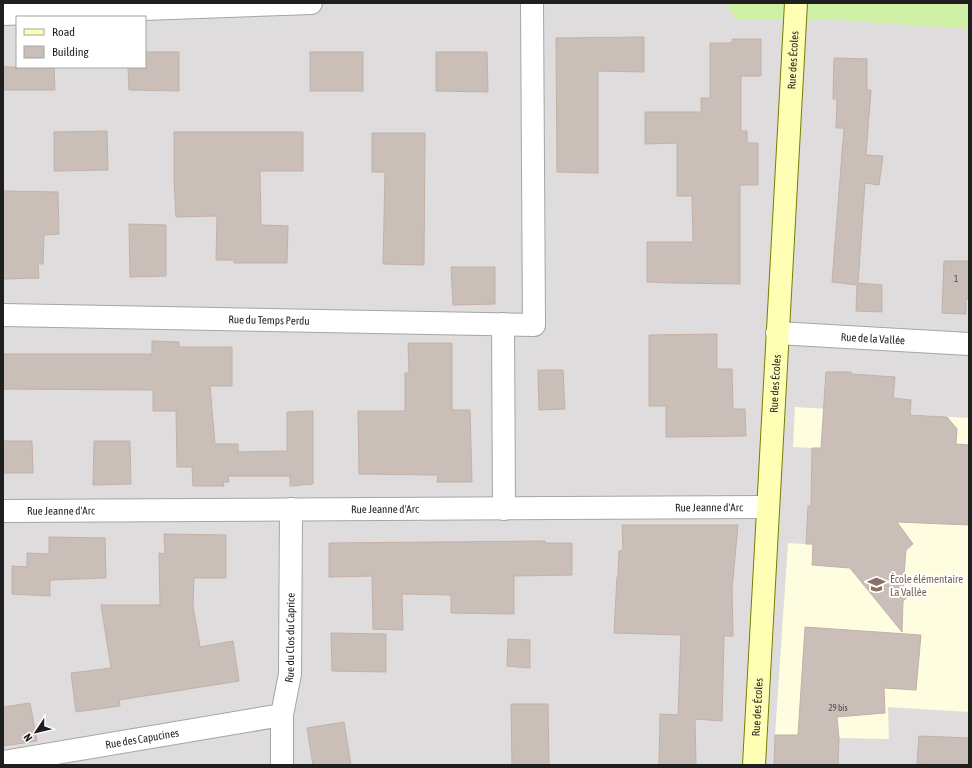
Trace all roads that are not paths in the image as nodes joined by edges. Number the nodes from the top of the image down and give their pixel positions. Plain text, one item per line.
1 (311, 3) edge
2 (532, 3) edge
3 (796, 3) edge
4 (3, 14) edge
5 (3, 315) edge
6 (503, 324) junction
7 (778, 333) junction
8 (969, 344) edge
9 (768, 508) junction
10 (291, 509) junction
11 (504, 509) junction
12 (3, 511) edge
13 (282, 715) junction
14 (3, 762) edge
15 (282, 765) edge
16 (754, 765) edge

1 - 4 street
2 - 6 street, Rue du Temps Perdu
3 - 7 main road, Rue des Écoles
5 - 6 street, Rue du Temps Perdu
6 - 11 street
7 - 8 street, Rue de la Vallée
7 - 9 main road, Rue des Écoles
9 - 11 street, Rue Jeanne d'Arc
9 - 16 main road, Rue des Écoles
10 - 11 street, Rue Jeanne d'Arc
10 - 12 street, Rue Jeanne d'Arc
10 - 13 street, Rue du Clos du Caprice
13 - 14 street, Rue des Capucines
13 - 15 street, Rue du Clos du Caprice

